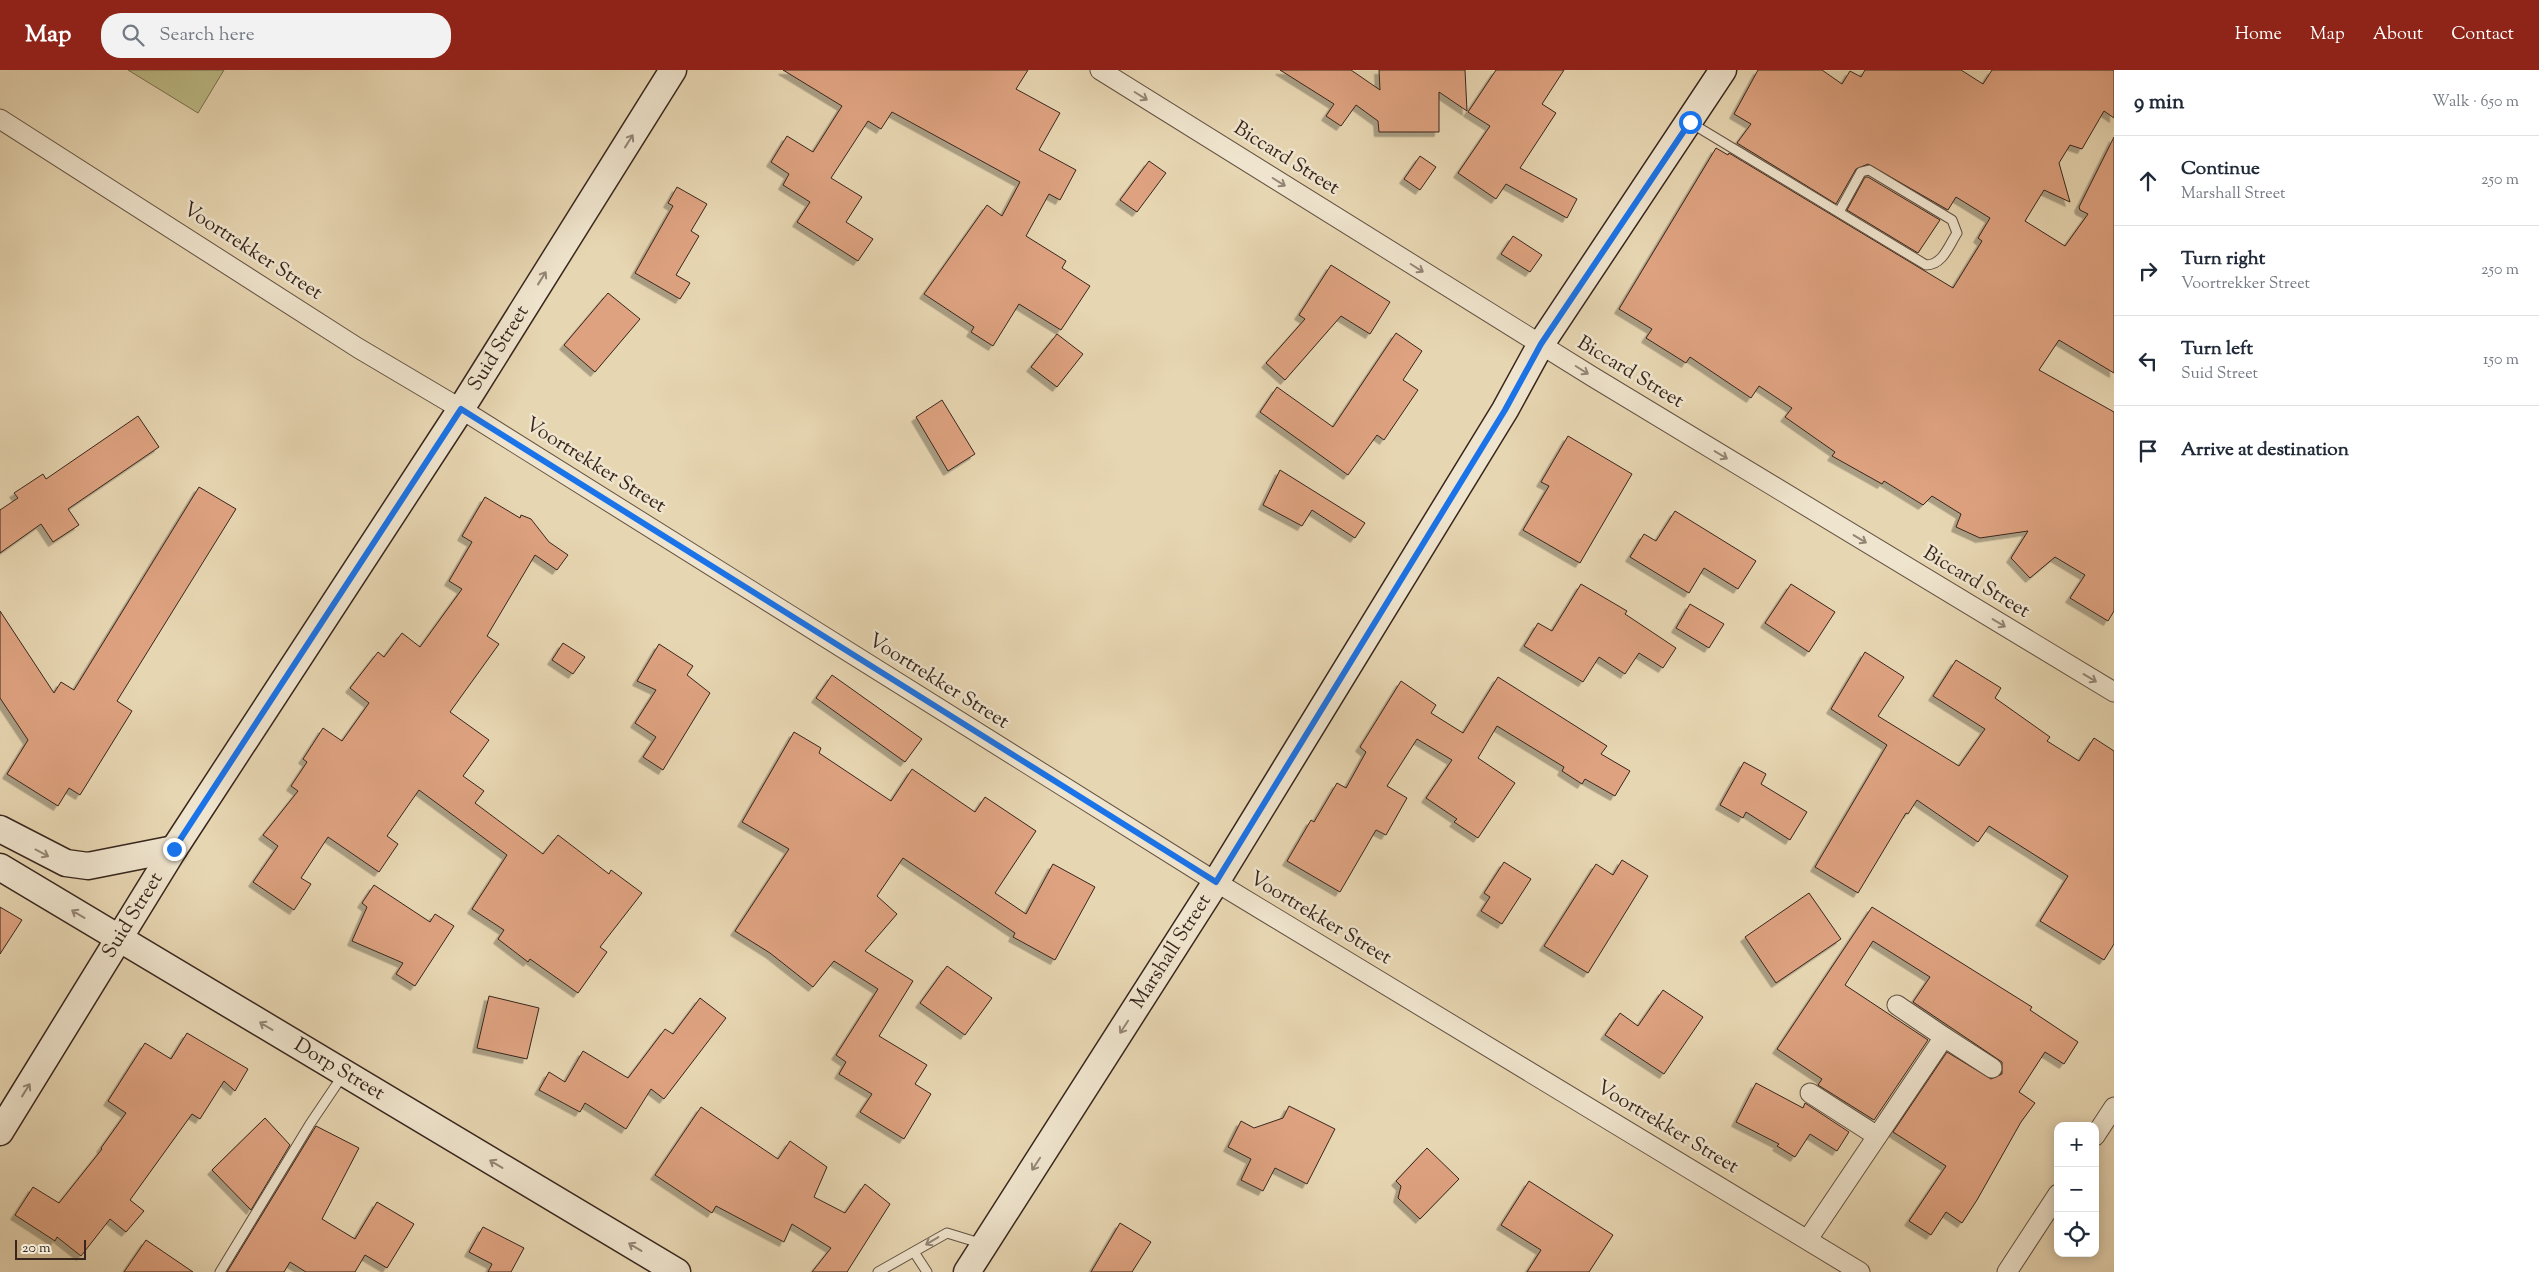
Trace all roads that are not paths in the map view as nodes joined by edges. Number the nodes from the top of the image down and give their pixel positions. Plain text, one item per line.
1 (673, 70) edge
2 (1100, 70) edge
3 (1723, 70) edge
4 (0, 119) edge
5 (1690, 122) junction
6 (1839, 212) junction
7 (1541, 344) junction
8 (461, 409) junction
9 (2114, 692) edge
10 (0, 829) edge
11 (174, 849) junction
12 (0, 867) edge
13 (1216, 882) junction
14 (120, 939) junction
15 (1897, 1005) dead end
16 (1944, 1037) junction
17 (1992, 1068) dead end
18 (344, 1073) junction
19 (1810, 1093) dead end
20 (2114, 1107) edge
21 (2099, 1130) edge
22 (0, 1132) edge
23 (1877, 1136) junction
24 (2054, 1200) edge
25 (1808, 1239) junction
26 (984, 1244) junction
27 (914, 1252) junction
28 (220, 1272) edge
29 (677, 1272) edge
30 (878, 1272) edge
31 (927, 1272) edge
32 (967, 1272) edge
33 (1860, 1272) edge
34 (2007, 1272) edge

8 -> 1 street, Suid Street
2 -> 7 street, Biccard Street
3 - 5 street, Marshall Street
4 - 8 street, Voortrekker Street
5 - 6 lane
5 - 7 street, Marshall Street
6 - 6 lane
7 -> 9 street, Biccard Street
7 - 13 street, Marshall Street
8 - 11 street, Suid Street
8 - 13 street, Voortrekker Street
10 -> 11 street
11 - 14 street, Suid Street
14 -> 12 street, Dorp Street
13 - 25 street, Voortrekker Street
13 -> 26 street, Marshall Street
18 -> 14 street, Dorp Street
22 -> 14 street, Suid Street
15 - 16 street
16 - 17 street
16 - 23 street
18 - 28 lane
29 -> 18 street, Dorp Street
19 - 23 street
20 - 21 street
23 - 25 street
24 - 34 street
25 - 33 street, Voortrekker Street
26 -> 27 lane
26 - 32 street, Marshall Street
27 - 30 lane
27 - 31 lane

